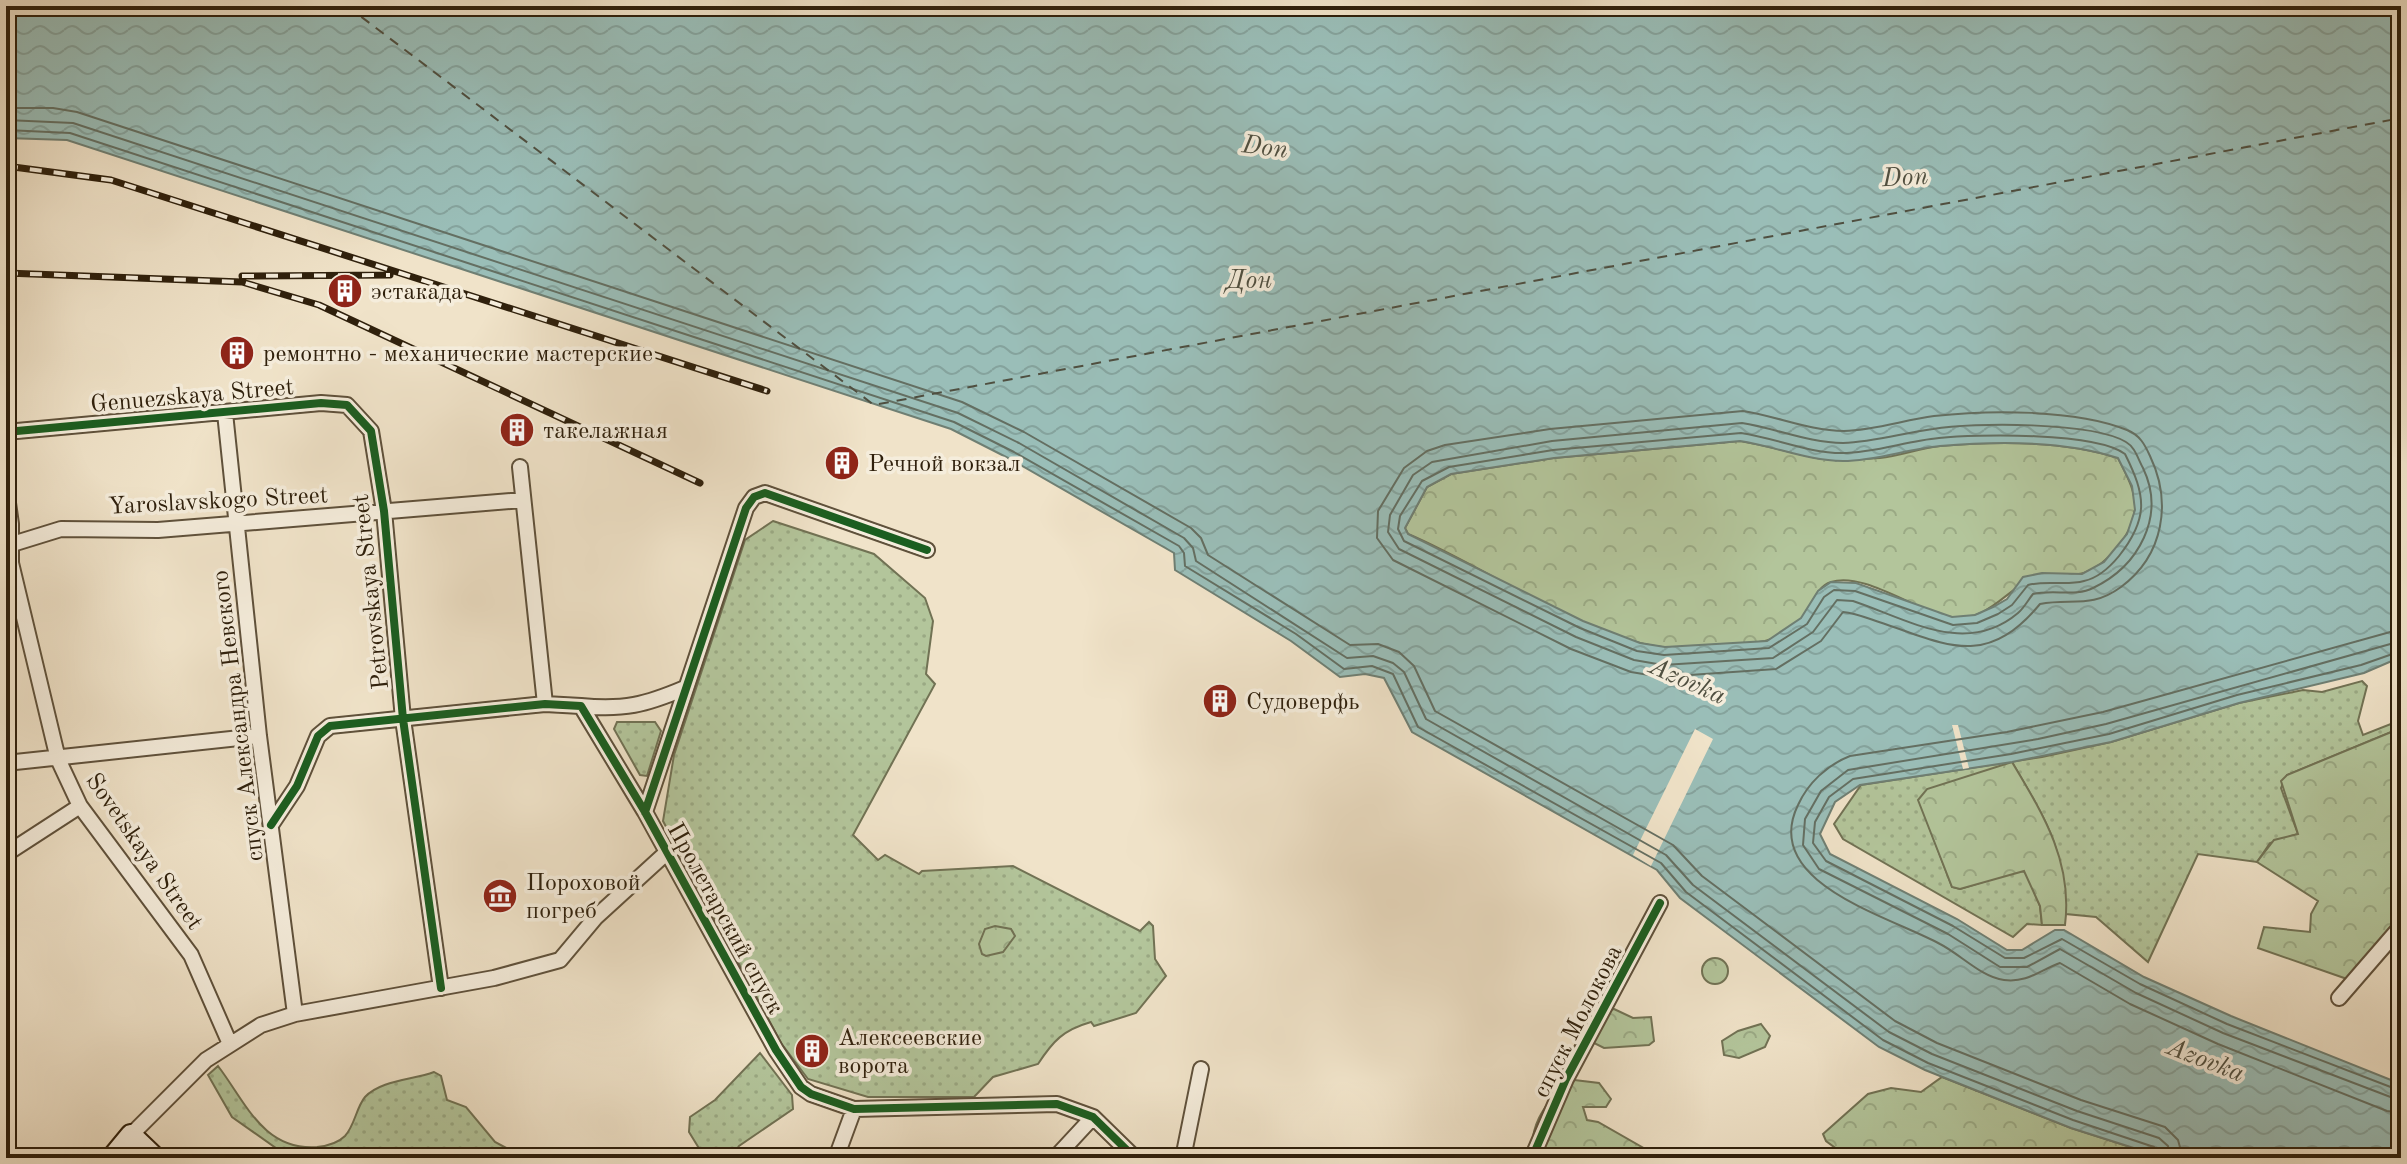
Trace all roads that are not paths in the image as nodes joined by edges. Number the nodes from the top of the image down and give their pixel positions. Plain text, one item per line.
1 (225, 413) junction
2 (371, 431) joint
3 (6, 432) edge
4 (520, 467) dead end
5 (6, 489) edge
6 (523, 500) junction
7 (384, 511) junction
8 (236, 524) junction
9 (9, 544) edge
10 (927, 550) dead end
11 (685, 688) junction
12 (545, 704) junction
13 (581, 706) junction
14 (403, 719) junction
15 (259, 736) junction
16 (58, 759) junction
17 (6, 763) edge
18 (80, 806) junction
19 (645, 812) junction
20 (271, 825) junction
21 (6, 854) edge
22 (665, 854) junction
23 (1660, 903) dead end
24 (2401, 932) edge
25 (441, 988) junction
26 (2339, 998) dead end
27 (295, 1014) junction
28 (230, 1044) junction
29 (1201, 1069) dead end
30 (854, 1109) junction
31 (1093, 1117) junction
32 (131, 1135) junction
33 (112, 1158) edge
34 (155, 1158) edge
35 (836, 1158) edge
36 (1055, 1158) edge
37 (1135, 1158) edge
38 (1183, 1158) edge
39 (1532, 1158) edge

1 - 2 street, Genuezskaya Street
1 - 3 street, Genuezskaya Street
1 - 8 street, спуск Александра Невского
2 - 7 street, Petrovskaya Street
4 - 6 street
5 - 9 street, Sovetskaya Street
6 - 7 street, Yaroslavskogo Street
6 - 12 street
7 - 8 street, Yaroslavskogo Street
7 - 14 street, Petrovskaya Street
8 - 9 street, Yaroslavskogo Street
8 - 15 street, спуск Александра Невского
9 - 16 street, Sovetskaya Street
10 - 11 street
11 - 13 street
11 - 19 street
12 - 13 street
12 - 14 street
13 - 19 street, Пролетарский спуск
14 - 20 street
14 - 25 street, Petrovskaya Street
15 - 16 street
15 - 20 street, спуск Александра Невского
16 - 17 street
16 - 18 street, Sovetskaya Street
18 - 21 street
18 - 28 street, Sovetskaya Street
19 - 22 street, Пролетарский спуск
20 - 27 street, спуск Александра Невского
22 - 25 street
22 - 30 street, Пролетарский спуск
23 - 39 street, спуск Молокова
24 - 26 street
25 - 27 street
27 - 28 street
28 - 32 street
29 - 38 street
30 - 31 street
30 - 35 street
31 - 36 street
31 - 37 street
32 - 33 street
32 - 34 street

